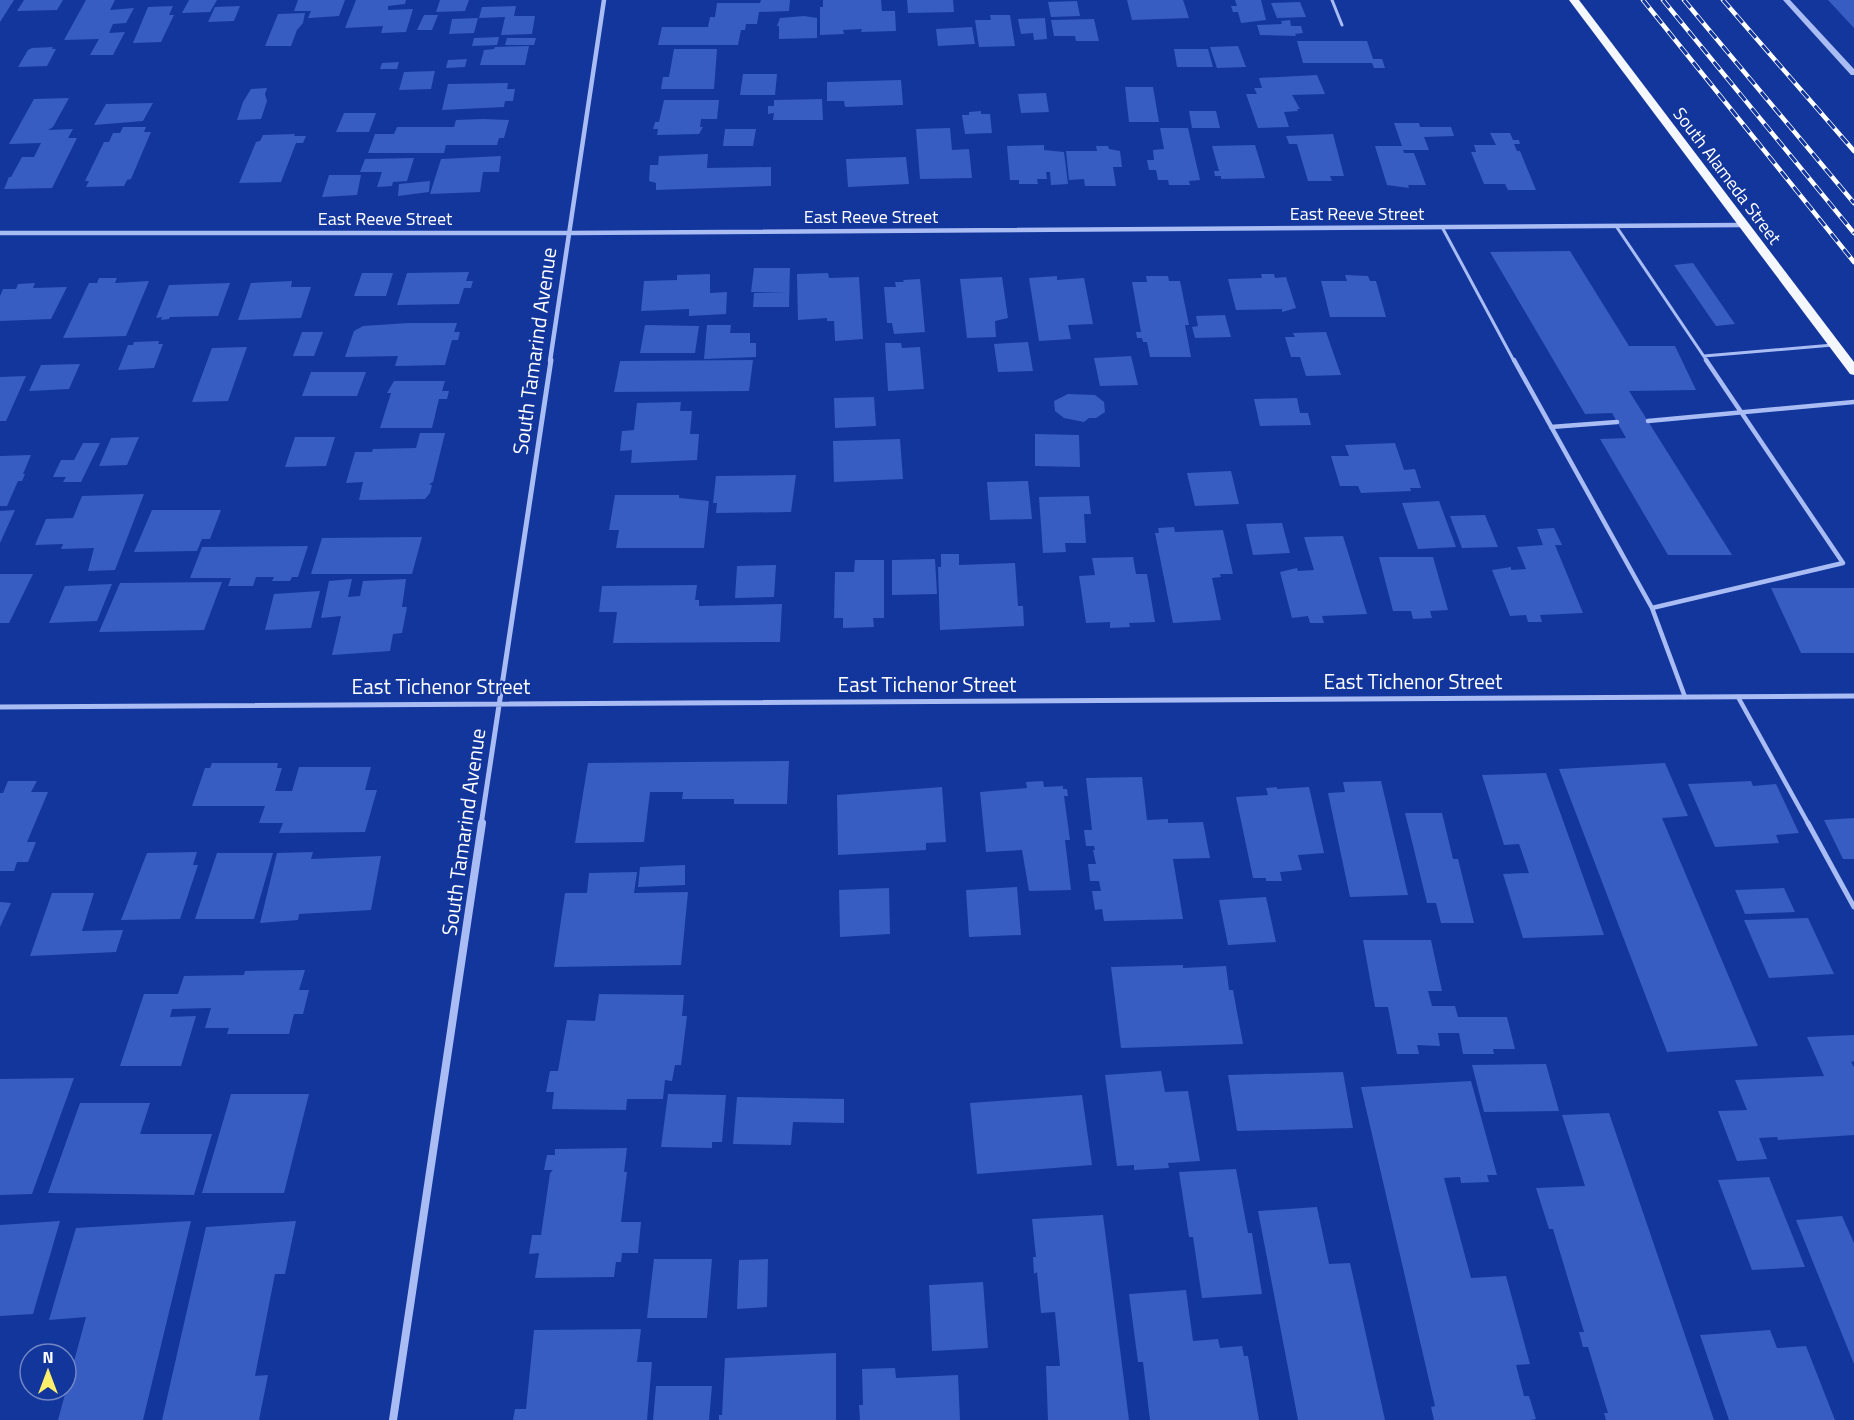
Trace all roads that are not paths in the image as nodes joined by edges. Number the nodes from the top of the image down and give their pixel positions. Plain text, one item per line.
1 (604, 0) edge
2 (1332, 0) edge
3 (1574, 0) edge
4 (1786, 0) edge
5 (1341, 25) dead end
6 (1854, 74) edge
7 (1742, 225) junction
8 (1616, 226) junction
9 (1442, 227) junction
10 (0, 233) edge
11 (569, 233) junction
12 (1834, 345) junction
13 (1704, 356) junction
14 (1854, 371) edge
15 (1854, 402) edge
16 (1741, 412) junction
17 (1648, 421) dead end
18 (1617, 422) dead end
19 (1551, 427) junction
20 (1652, 608) junction
21 (1854, 696) edge
22 (1685, 697) junction
23 (1738, 697) junction
24 (500, 703) junction
25 (0, 707) edge
26 (1854, 907) edge
27 (393, 1420) edge

1 - 11 street, South Tamarind Avenue
2 - 5 lane
3 - 7 main road, South Alameda Street
4 - 6 street
7 - 8 street, East Reeve Street
7 - 12 main road, South Alameda Street
8 - 9 street, East Reeve Street
8 - 13 lane
9 - 11 street, East Reeve Street
9 - 19 lane
10 - 11 street, East Reeve Street
11 - 24 street, South Tamarind Avenue
12 - 13 lane
12 - 14 main road, South Alameda Street
13 - 16 lane
15 - 16 lane
16 - 17 lane
16 - 20 lane
18 - 19 lane
19 - 20 lane
20 - 22 lane
21 - 23 street, East Tichenor Street
22 - 23 street, East Tichenor Street
22 - 24 street, East Tichenor Street
23 - 26 lane
24 - 25 street, East Tichenor Street
24 - 27 street, South Tamarind Avenue

